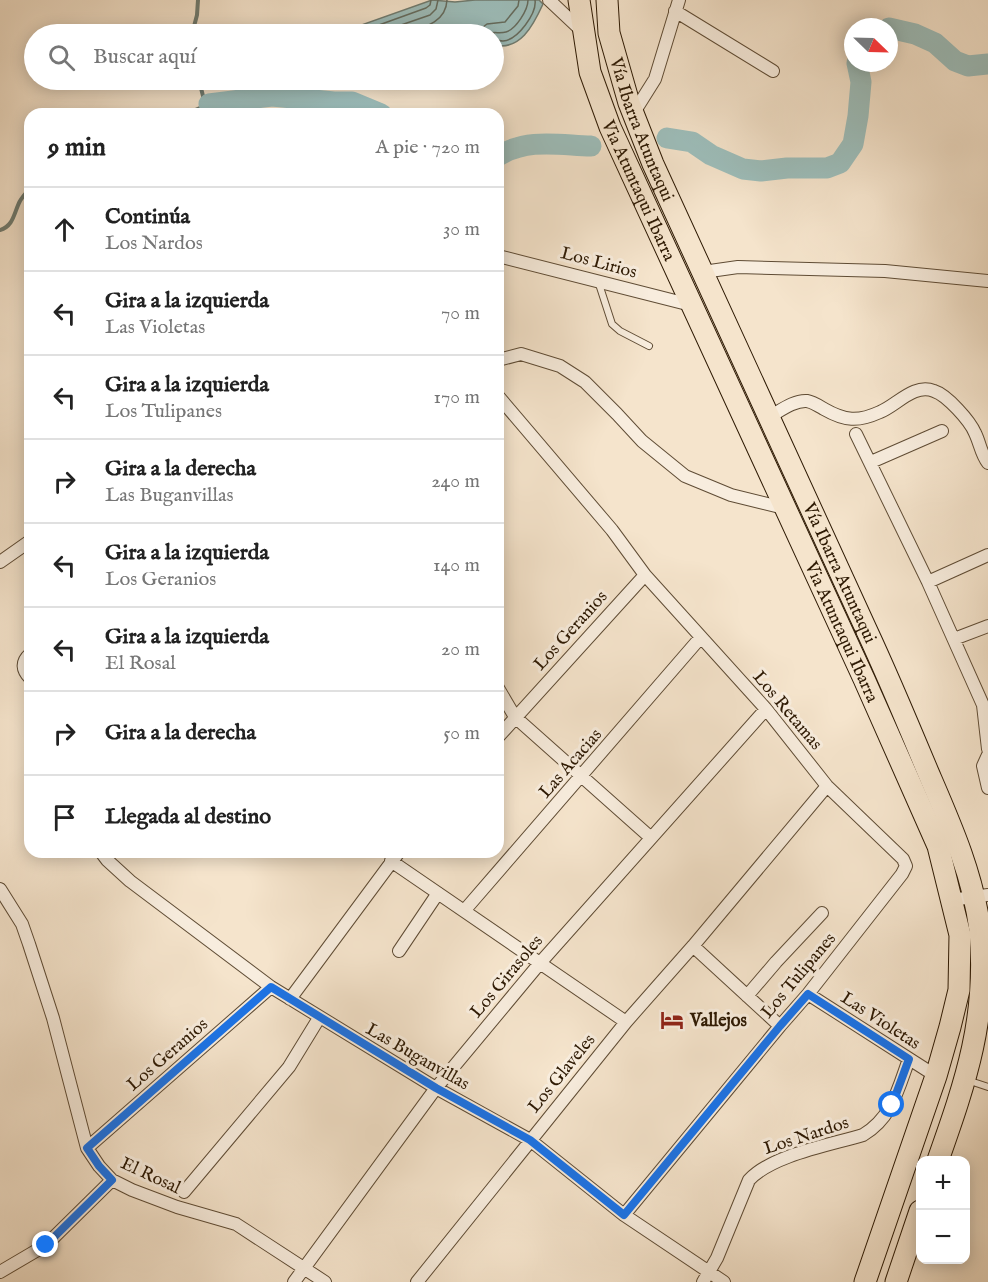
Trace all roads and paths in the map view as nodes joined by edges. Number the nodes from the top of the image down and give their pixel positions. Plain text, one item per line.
1 (549, 0) edge
2 (579, 0) edge
3 (607, 0) edge
4 (677, 6) edge
5 (583, 33) junction
6 (773, 71) dead end
7 (633, 114) junction
8 (504, 257) edge
9 (703, 272) junction
10 (598, 280) junction
11 (988, 281) edge
12 (691, 305) junction
13 (649, 346) dead end
14 (504, 358) edge
15 (504, 403) edge
16 (769, 417) junction
17 (942, 431) dead end
18 (856, 434) dead end
19 (871, 462) junction
20 (988, 463) edge
21 (784, 508) junction
22 (24, 546) edge
23 (988, 555) edge
24 (0, 562) edge
25 (645, 575) junction
26 (928, 582) junction
27 (988, 626) edge
28 (701, 637) junction
29 (954, 639) junction
30 (504, 698) edge
31 (986, 704) edge
32 (766, 709) junction
33 (515, 717) junction
34 (504, 730) edge
35 (988, 749) edge
36 (988, 755) edge
37 (581, 777) junction
38 (827, 786) junction
39 (988, 788) edge
40 (650, 837) junction
41 (106, 858) edge
42 (394, 858) edge
43 (396, 858) edge
44 (906, 866) joint
45 (0, 889) edge
46 (438, 893) junction
47 (981, 896) edge
48 (951, 900) junction
49 (464, 911) junction
50 (822, 913) dead end
51 (984, 926) edge
52 (693, 946) junction
53 (399, 951) dead end
54 (540, 963) junction
55 (271, 987) junction
56 (808, 994) junction
57 (747, 996) junction
58 (290, 999) junction
59 (984, 1015) edge
60 (319, 1018) junction
61 (626, 1022) junction
62 (780, 1026) junction
63 (909, 1059) junction
64 (936, 1076) junction
65 (966, 1080) junction
66 (988, 1087) edge
67 (436, 1088) junction
68 (530, 1140) junction
69 (87, 1148) junction
70 (940, 1156) edge
71 (112, 1180) junction
72 (184, 1192) dead end
73 (624, 1215) junction
74 (916, 1230) edge
75 (304, 1268) junction
76 (1, 1269) edge
77 (706, 1277) edge
78 (900, 1280) edge
79 (294, 1282) edge
80 (325, 1282) edge
81 (417, 1282) edge
82 (724, 1282) edge
83 (865, 1282) edge

1 - 5 street
2 - 5 highway, Via Atuntaqui Ibarra
3 - 7 highway, Vía Ibarra Atuntaqui
4 - 6 street
4 - 7 street
5 - 12 highway, Via Atuntaqui Ibarra
7 - 9 highway, Vía Ibarra Atuntaqui
8 - 10 street, Los Lirios
9 - 11 street
9 - 16 highway, Vía Ibarra Atuntaqui
10 - 12 street, Los Lirios
10 - 13 lane
12 - 21 highway, Via Atuntaqui Ibarra
14 - 21 street
15 - 25 street, Los Retamas
16 - 20 street
16 - 47 highway, Vía Ibarra Atuntaqui
17 - 19 street
18 - 19 street
19 - 26 street
21 - 48 highway, Via Atuntaqui Ibarra
22 - 24 street
23 - 26 street
25 - 28 street, Los Retamas
25 - 33 street, Los Geranios
26 - 29 street
27 - 29 street
28 - 32 street, Los Retamas
28 - 37 street, Las Acacias
29 - 31 street
30 - 33 street
31 - 35 street
32 - 38 street, Los Retamas
32 - 40 street, Los Girasoles
33 - 34 street, Los Geranios
33 - 37 street
36 - 39 street
37 - 40 street
37 - 49 street, Las Acacias
38 - 44 street, Los Retamas
38 - 52 street, Los Glaveles
40 - 54 street, Los Girasoles
41 - 55 street, Las Buganvillas
42 - 58 street
43 - 46 street
44 - 56 street, Los Tulipanes
45 - 69 street, El Rosal
46 - 49 street
46 - 53 street
47 - 48 street
47 - 51 highway, Vía Ibarra Atuntaqui
48 - 64 highway, Via Atuntaqui Ibarra
49 - 54 street
50 - 57 street
51 - 59 highway, Vía Ibarra Atuntaqui
52 - 57 street
52 - 61 street, Los Glaveles
54 - 61 street
54 - 67 street, Los Girasoles
55 - 58 street, Las Buganvillas
55 - 69 street, Los Geranios
56 - 62 street, Los Tulipanes
56 - 63 street, Las Violetas
57 - 62 street
58 - 60 street, Las Buganvillas
59 - 65 highway, Vía Ibarra Atuntaqui
60 - 67 street, Las Buganvillas
60 - 72 street
61 - 68 street, Los Glaveles
62 - 73 street, Los Tulipanes
63 - 64 street, Las Violetas
63 - 77 street, Los Nardos
64 - 83 highway, Via Atuntaqui Ibarra
65 - 66 lane
65 - 70 highway, Vía Ibarra Atuntaqui
67 - 68 street, Las Buganvillas
67 - 75 street, Los Girasoles
68 - 73 street, Las Buganvillas
68 - 81 street, Los Glaveles
69 - 71 street, El Rosal
71 - 75 street, El Rosal
71 - 76 street
73 - 77 street, Las Buganvillas
74 - 78 highway
75 - 79 street, Los Girasoles
75 - 80 street, El Rosal
77 - 82 street, Las Buganvillas

